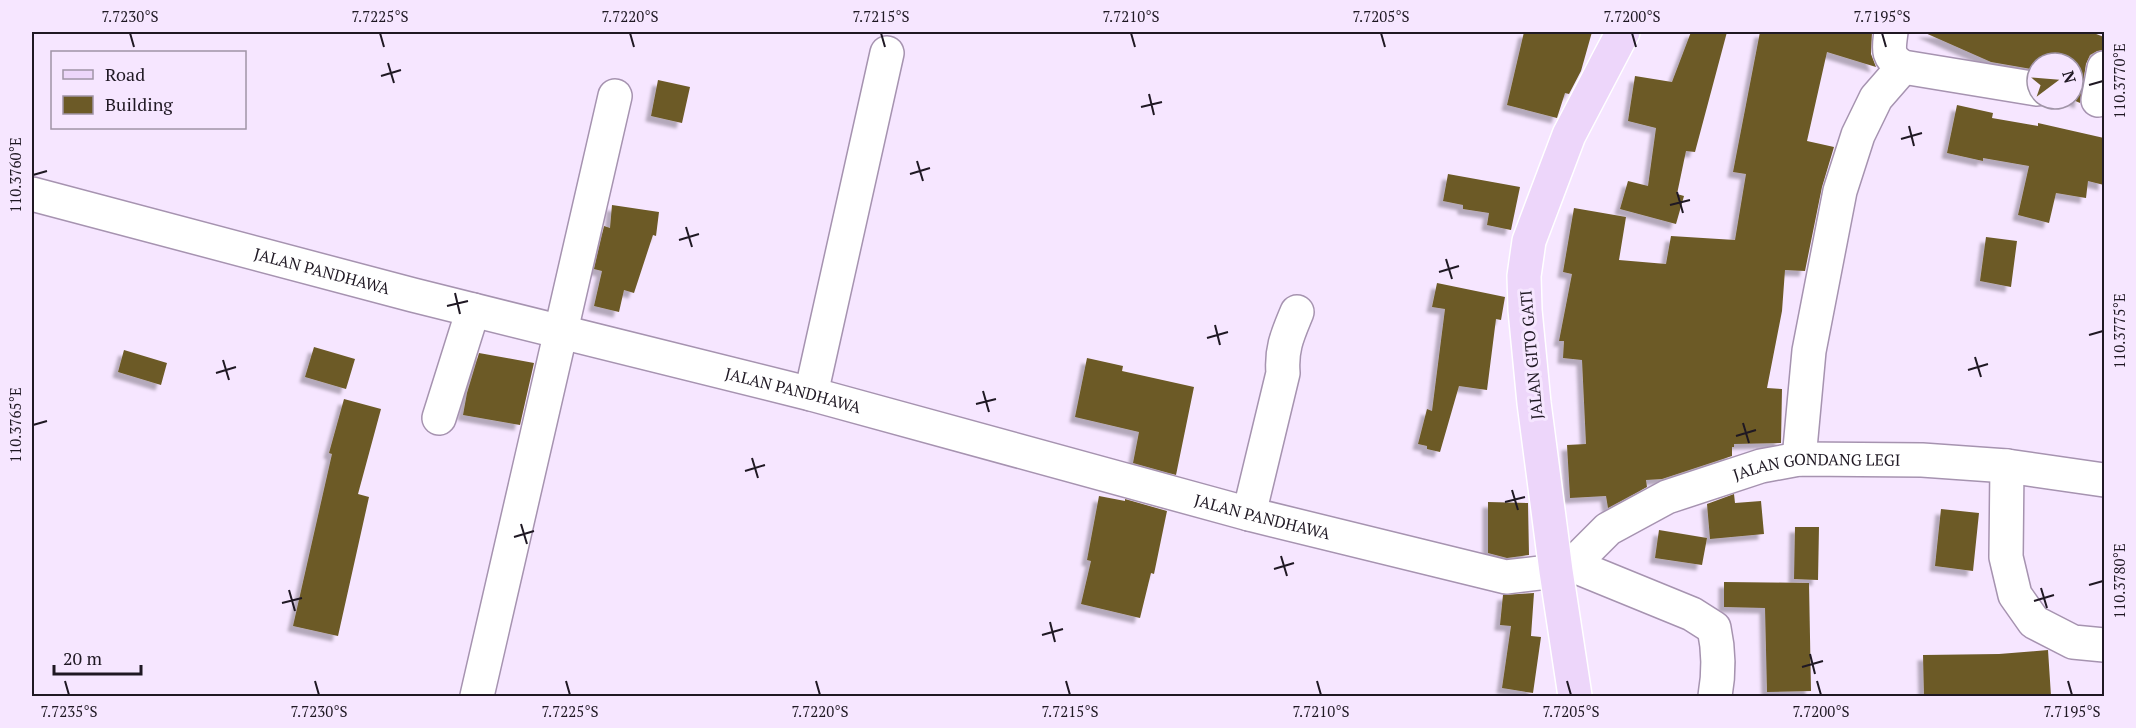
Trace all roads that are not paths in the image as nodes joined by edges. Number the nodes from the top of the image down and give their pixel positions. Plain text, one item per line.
1 (1623, 32) edge
2 (1892, 32) edge
3 (887, 53) dead end
4 (1903, 67) junction
5 (2104, 68) edge
6 (2025, 87) edge
7 (615, 96) dead end
8 (2092, 99) edge
9 (32, 194) edge
10 (473, 310) junction
11 (1298, 312) dead end
12 (562, 332) junction
13 (811, 394) junction
14 (439, 418) dead end
15 (1799, 459) junction
16 (2007, 466) junction
17 (2104, 480) edge
18 (1249, 514) junction
19 (1564, 568) junction
20 (2104, 645) edge
21 (477, 696) edge
22 (1575, 696) edge
23 (1715, 696) edge

1 - 19 main road, JALAN GITO GATI
2 - 4 street
3 - 13 street
4 - 6 street
4 - 15 street
5 - 8 street
7 - 12 street
9 - 10 street, JALAN PANDHAWA
10 - 12 street, JALAN PANDHAWA
10 - 14 street
11 - 18 street
12 - 13 street, JALAN PANDHAWA
12 - 21 street
13 - 18 street, JALAN PANDHAWA
15 - 16 street, JALAN GONDANG LEGI
15 - 19 street, JALAN GONDANG LEGI
16 - 17 street, JALAN GONDANG LEGI
16 - 20 street
18 - 19 street, JALAN PANDHAWA
19 - 22 main road, JALAN GITO GATI
19 - 23 street

